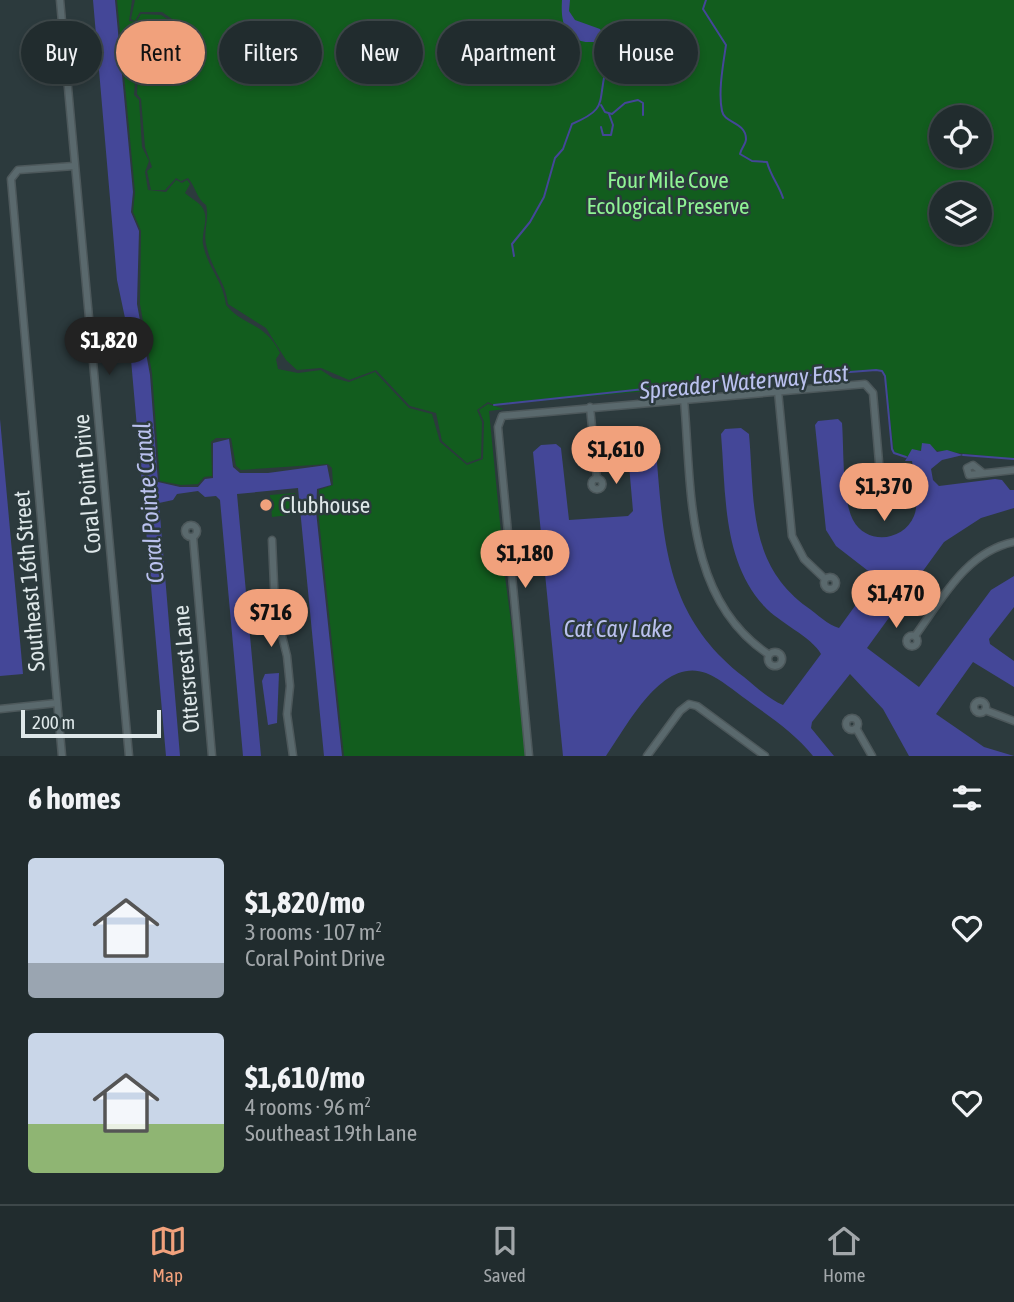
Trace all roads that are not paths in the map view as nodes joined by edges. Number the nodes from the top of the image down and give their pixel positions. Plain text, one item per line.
1 (60, 0) edge
2 (74, 166) junction
3 (778, 391) junction
4 (684, 399) junction
5 (590, 407) junction
6 (1014, 470) edge
7 (983, 473) dead end
8 (597, 479) dead end
9 (882, 496) dead end
10 (193, 537) dead end
11 (272, 540) dead end
12 (1014, 542) edge
13 (825, 579) dead end
14 (915, 636) dead end
15 (768, 654) dead end
16 (57, 703) junction
17 (0, 709) edge
18 (985, 710) dead end
19 (1014, 721) edge
20 (856, 728) dead end
21 (650, 755) edge
22 (62, 756) edge
23 (129, 756) edge
24 (212, 756) edge
25 (293, 756) edge
26 (529, 756) edge
27 (765, 756) edge
28 (872, 756) edge

1 - 2 street, Coral Point Drive
2 - 16 street, Southeast 16th Street
2 - 23 street, Coral Point Drive
3 - 4 street
3 - 9 street
3 - 13 street
4 - 5 street
4 - 15 street
5 - 8 street
5 - 26 street
6 - 7 street
10 - 24 street, Ottersrest Lane
11 - 25 street
12 - 14 street
16 - 17 street
16 - 22 street, Southeast 16th Street
18 - 19 street
20 - 28 street
21 - 27 street

